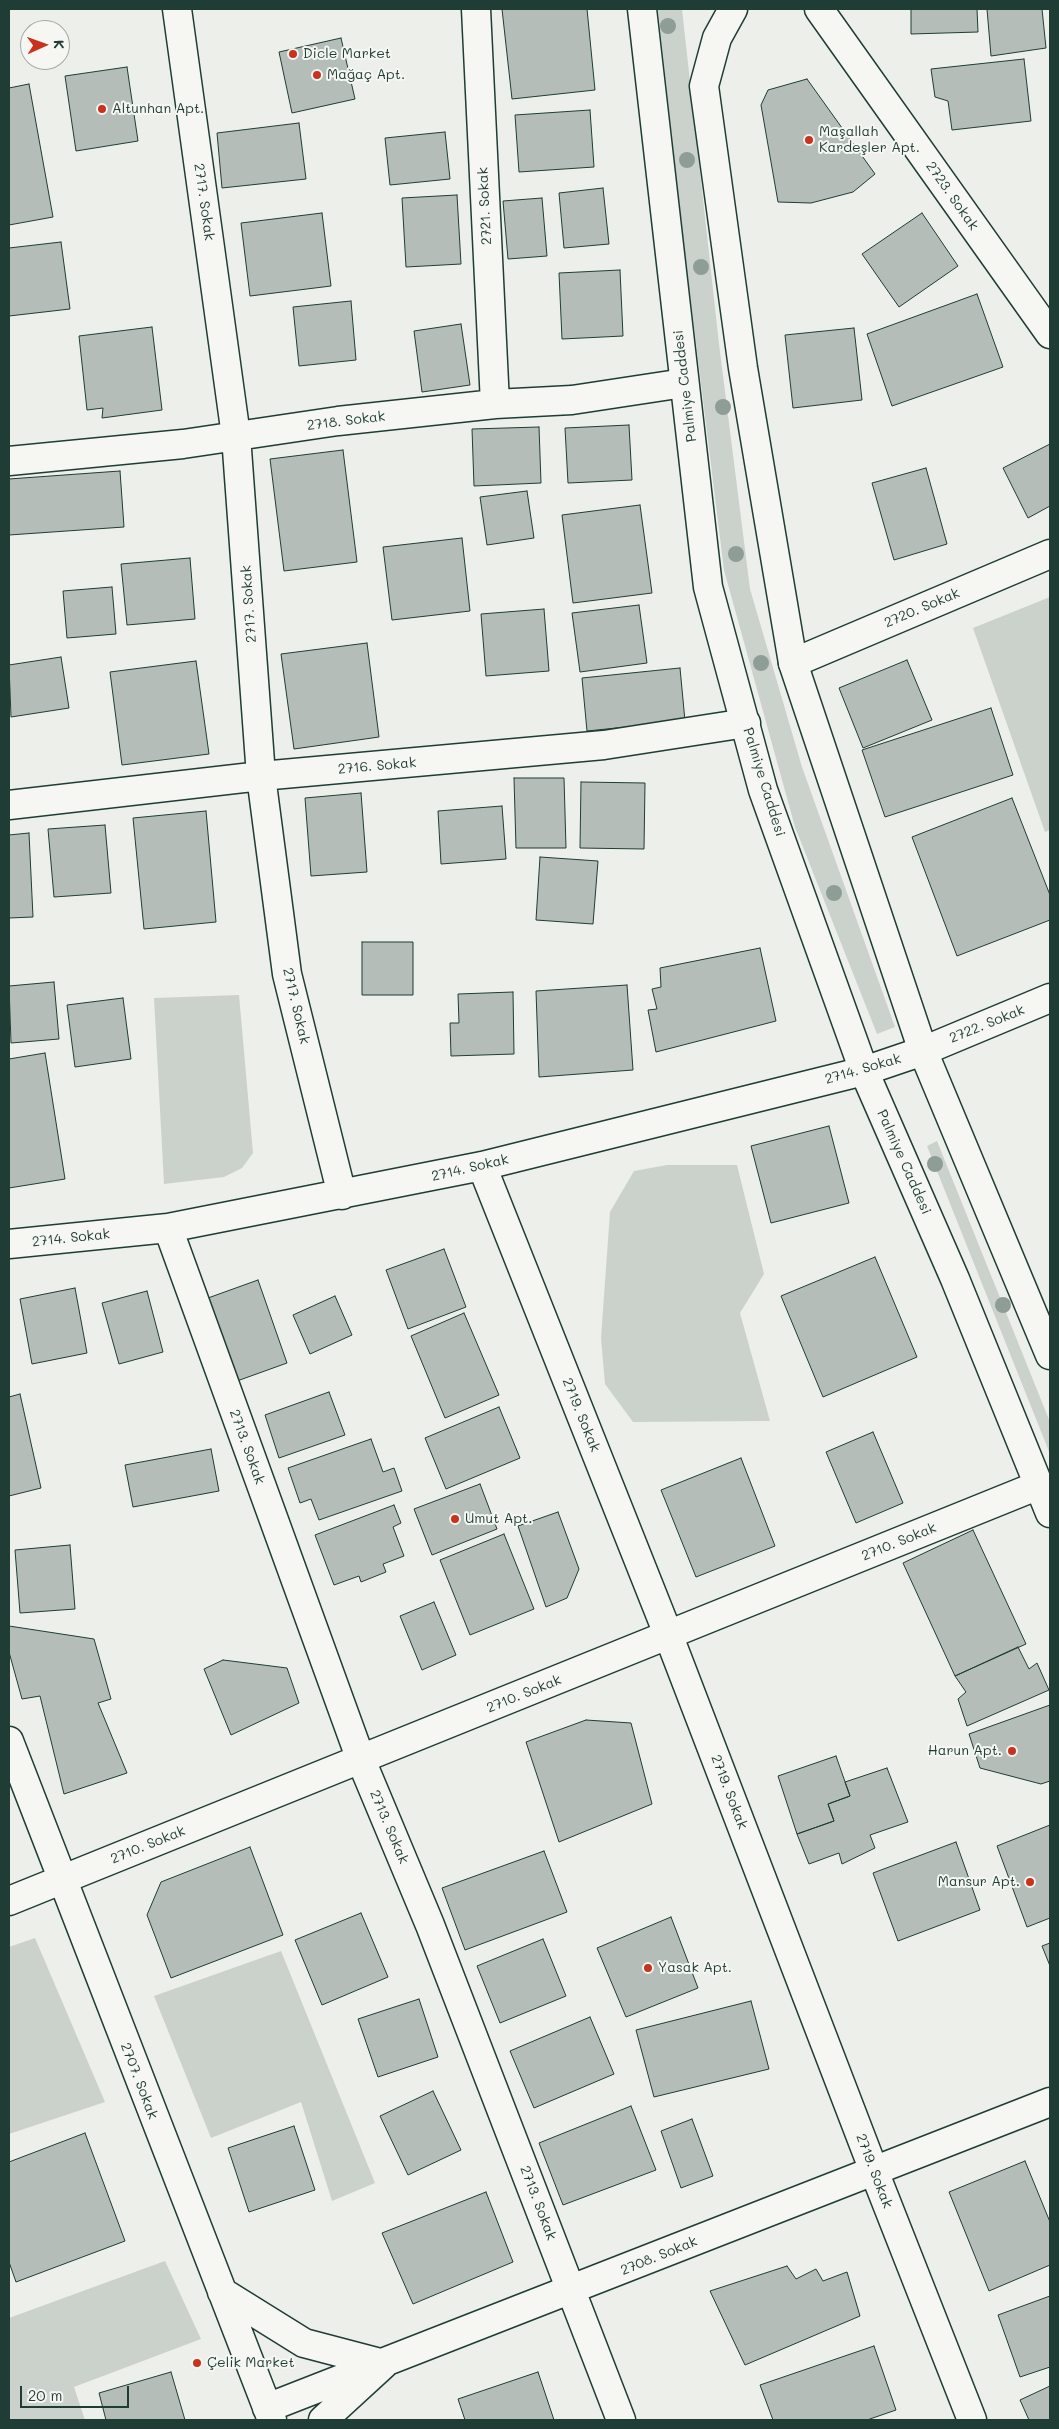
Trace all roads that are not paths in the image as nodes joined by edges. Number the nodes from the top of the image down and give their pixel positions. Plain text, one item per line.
1 (177, 9) edge
2 (476, 9) edge
3 (642, 9) edge
4 (733, 9) edge
5 (819, 9) edge
6 (1050, 334) edge
7 (684, 383) junction
8 (495, 404) junction
9 (236, 436) junction
10 (9, 461) edge
11 (1050, 554) edge
12 (793, 663) junction
13 (746, 723) junction
14 (261, 776) junction
15 (9, 805) edge
16 (1050, 998) edge
17 (923, 1051) junction
18 (864, 1071) junction
19 (482, 1166) junction
20 (342, 1195) junction
21 (168, 1228) junction
22 (9, 1244) edge
23 (1050, 1354) edge
24 (1039, 1485) junction
25 (1050, 1512) edge
26 (668, 1634) junction
27 (9, 1741) edge
28 (361, 1760) junction
29 (61, 1880) junction
30 (9, 1901) edge
31 (1050, 2102) edge
32 (874, 2171) junction
33 (572, 2291) junction
34 (222, 2292) junction
35 (384, 2364) junction
36 (270, 2414) edge
37 (323, 2420) edge
38 (622, 2420) edge
39 (972, 2420) edge

1 - 9 street, 2717. Sokak
2 - 8 street, 2721. Sokak
3 - 7 street, Palmiye Caddesi
4 - 12 street
5 - 6 street, 2723. Sokak
7 - 8 street, 2718. Sokak
7 - 13 street, Palmiye Caddesi
8 - 9 street, 2718. Sokak
9 - 10 street, 2718. Sokak
9 - 14 street, 2717. Sokak
11 - 12 street, 2720. Sokak
12 - 17 street
13 - 14 street, 2716. Sokak
13 - 18 street, Palmiye Caddesi
14 - 15 street, 2716. Sokak
14 - 20 street, 2717. Sokak
16 - 17 street, 2722. Sokak
17 - 18 street, 2714. Sokak
17 - 23 street
18 - 19 street, 2714. Sokak
18 - 24 street, Palmiye Caddesi
19 - 20 street, 2714. Sokak
19 - 26 street, 2719. Sokak
20 - 21 street, 2714. Sokak
21 - 22 street, 2714. Sokak
21 - 28 street, 2713. Sokak
24 - 25 street, Palmiye Caddesi
24 - 26 street, 2710. Sokak
26 - 28 street, 2710. Sokak
26 - 32 street, 2719. Sokak
27 - 29 street, 2707. Sokak
28 - 29 street, 2710. Sokak
28 - 33 street, 2713. Sokak
29 - 30 street, 2710. Sokak
29 - 34 street, 2707. Sokak
31 - 32 street, 2708. Sokak
32 - 33 street, 2708. Sokak
32 - 39 street, 2719. Sokak
33 - 35 street, 2708. Sokak
33 - 38 street, 2713. Sokak
34 - 35 street
34 - 36 street, 2707. Sokak
35 - 36 street, 2708. Sokak
35 - 37 street

